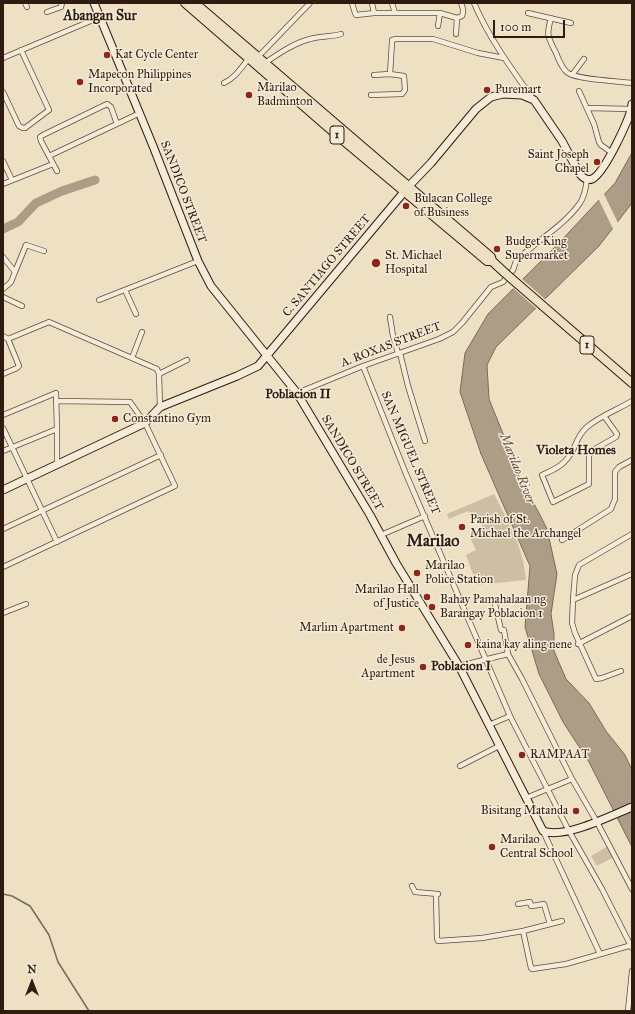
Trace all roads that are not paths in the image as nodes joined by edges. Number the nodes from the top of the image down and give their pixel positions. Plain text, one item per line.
1 (62, 3) edge
2 (94, 3) edge
3 (185, 3) edge
4 (195, 3) edge
5 (310, 3) edge
6 (352, 3) edge
7 (372, 3) edge
8 (392, 3) edge
9 (460, 3) edge
10 (474, 3) edge
11 (47, 12) dead end
12 (528, 12) dead end
13 (374, 13) junction
14 (394, 13) junction
15 (440, 13) junction
16 (100, 17) junction
17 (457, 18) junction
18 (551, 18) junction
19 (571, 23) dead end
20 (438, 26) dead end
21 (341, 34) dead end
22 (456, 34) dead end
23 (21, 50) junction
24 (3, 58) edge
25 (504, 58) junction
26 (253, 59) junction
27 (584, 59) dead end
28 (265, 63) junction
29 (374, 74) dead end
30 (390, 74) junction
31 (572, 75) junction
32 (224, 83) dead end
33 (632, 83) edge
34 (580, 91) dead end
35 (3, 92) edge
36 (371, 95) dead end
37 (534, 100) junction
38 (632, 104) edge
39 (587, 108) junction
40 (632, 109) edge
41 (140, 113) junction
42 (117, 124) junction
43 (612, 153) junction
44 (49, 156) junction
45 (3, 163) edge
46 (53, 164) junction
47 (57, 171) dead end
48 (587, 179) junction
49 (12, 180) junction
50 (3, 184) edge
51 (407, 189) junction
52 (44, 251) dead end
53 (3, 257) edge
54 (198, 261) junction
55 (14, 272) junction
56 (3, 289) edge
57 (125, 290) junction
58 (3, 298) edge
59 (99, 300) dead end
60 (22, 306) dead end
61 (136, 314) dead end
62 (390, 317) dead end
63 (142, 332) dead end
64 (5, 337) edge
65 (399, 353) junction
66 (267, 355) junction
67 (132, 358) junction
68 (187, 360) dead end
69 (363, 366) junction
70 (3, 374) edge
71 (159, 374) junction
72 (632, 383) edge
73 (297, 393) junction
74 (57, 401) junction
75 (632, 401) edge
76 (160, 407) junction
77 (3, 415) edge
78 (604, 416) junction
79 (145, 423) junction
80 (3, 428) edge
81 (57, 429) junction
82 (425, 441) dead end
83 (12, 447) junction
84 (3, 451) edge
85 (161, 455) junction
86 (632, 460) edge
87 (57, 464) junction
88 (28, 479) junction
89 (3, 490) edge
90 (43, 510) junction
91 (425, 516) junction
92 (3, 529) edge
93 (632, 534) edge
94 (381, 535) junction
95 (562, 540) dead end
96 (57, 542) junction
97 (3, 567) edge
98 (632, 574) edge
99 (573, 600) junction
100 (26, 604) dead end
101 (495, 604) dead end
102 (3, 613) edge
103 (632, 616) edge
104 (578, 644) junction
105 (508, 654) junction
106 (485, 659) junction
107 (459, 666) junction
108 (621, 671) dead end
109 (510, 716) junction
110 (489, 725) junction
111 (499, 746) junction
112 (460, 766) dead end
113 (572, 779) junction
114 (548, 789) junction
115 (526, 798) junction
116 (632, 807) edge
117 (596, 821) junction
118 (543, 831) junction
119 (569, 831) junction
120 (412, 886) dead end
121 (632, 889) edge
122 (518, 904) dead end
123 (562, 921) dead end
124 (550, 924) junction
125 (523, 931) junction
126 (632, 946) edge
127 (600, 954) junction
128 (632, 971) edge
129 (628, 1011) edge

1 - 11 street
2 - 16 main road, SANDICO STREET
3 - 26 highway, 1
4 - 26 highway, 1
5 - 26 street
6 - 13 street
7 - 13 street
8 - 14 street
9 - 17 street
10 - 25 street
12 - 18 street
13 - 14 street
14 - 15 street
15 - 17 street
15 - 20 street
16 - 23 street
16 - 41 main road, SANDICO STREET
17 - 22 street
18 - 19 street
18 - 31 street
21 - 28 street
23 - 24 street
23 - 35 street
25 - 30 street
25 - 37 street
26 - 28 highway, 1
26 - 32 street
26 - 51 highway, 1
27 - 31 street
28 - 51 highway, 1
29 - 30 street
30 - 36 street
31 - 33 street
34 - 39 street
37 - 48 main road
37 - 51 main road, C. SANTIAGO STREET
38 - 40 main road
39 - 40 street
39 - 43 street
40 - 43 main road
41 - 42 street
41 - 54 main road, SANDICO STREET
42 - 44 street
42 - 44 street
43 - 48 main road
44 - 46 street
45 - 49 street
46 - 47 street
46 - 49 street
48 - 65 street, A. ROXAS STREET
49 - 50 street
51 - 66 main road, C. SANTIAGO STREET
51 - 72 highway, 1, bridge
52 - 55 street
53 - 55 street
54 - 57 street
54 - 66 main road, SANDICO STREET
55 - 56 street
57 - 59 street
57 - 61 street
58 - 60 street
62 - 65 street
63 - 67 street
64 - 67 street
64 - 70 street
65 - 69 street, A. ROXAS STREET
65 - 82 street
66 - 73 main road, SANDICO STREET
66 - 76 main road, C. SANTIAGO STREET
67 - 71 street
68 - 71 street
69 - 73 street, A. ROXAS STREET
69 - 91 street, SAN MIGUEL STREET
71 - 76 street
73 - 94 main road, SANDICO STREET
74 - 77 street
74 - 79 street
74 - 81 street
75 - 78 street
76 - 79 main road
78 - 78 street
79 - 85 street
79 - 87 main road
80 - 83 street
81 - 83 street
81 - 87 street
83 - 84 street
83 - 88 street
85 - 90 street
85 - 96 street
86 - 95 street
87 - 88 main road
88 - 89 main road
88 - 90 street
90 - 92 street
90 - 96 street
91 - 94 street
91 - 106 street, SAN MIGUEL STREET
93 - 99 street
94 - 107 main road, SANDICO STREET
96 - 97 street
98 - 99 street
99 - 104 street
100 - 102 street
101 - 105 street
103 - 104 street
104 - 108 street
105 - 106 street
105 - 113 street
106 - 107 street
106 - 109 street, SAN MIGUEL STREET
107 - 110 main road, SANDICO STREET
109 - 110 street
109 - 114 street, SAN MIGUEL STREET
110 - 111 main road, SANDICO STREET
111 - 112 street
111 - 115 main road, SANDICO STREET
113 - 114 street
113 - 117 street
114 - 115 street
114 - 119 street, SAN MIGUEL STREET
115 - 118 main road, SANDICO STREET
116 - 117 main road
117 - 119 main road
117 - 121 street
118 - 119 main road
118 - 127 street
119 - 126 street, SAN MIGUEL STREET
120 - 125 street
122 - 124 street
123 - 124 street
124 - 125 street
125 - 127 street
126 - 127 street
128 - 129 street

